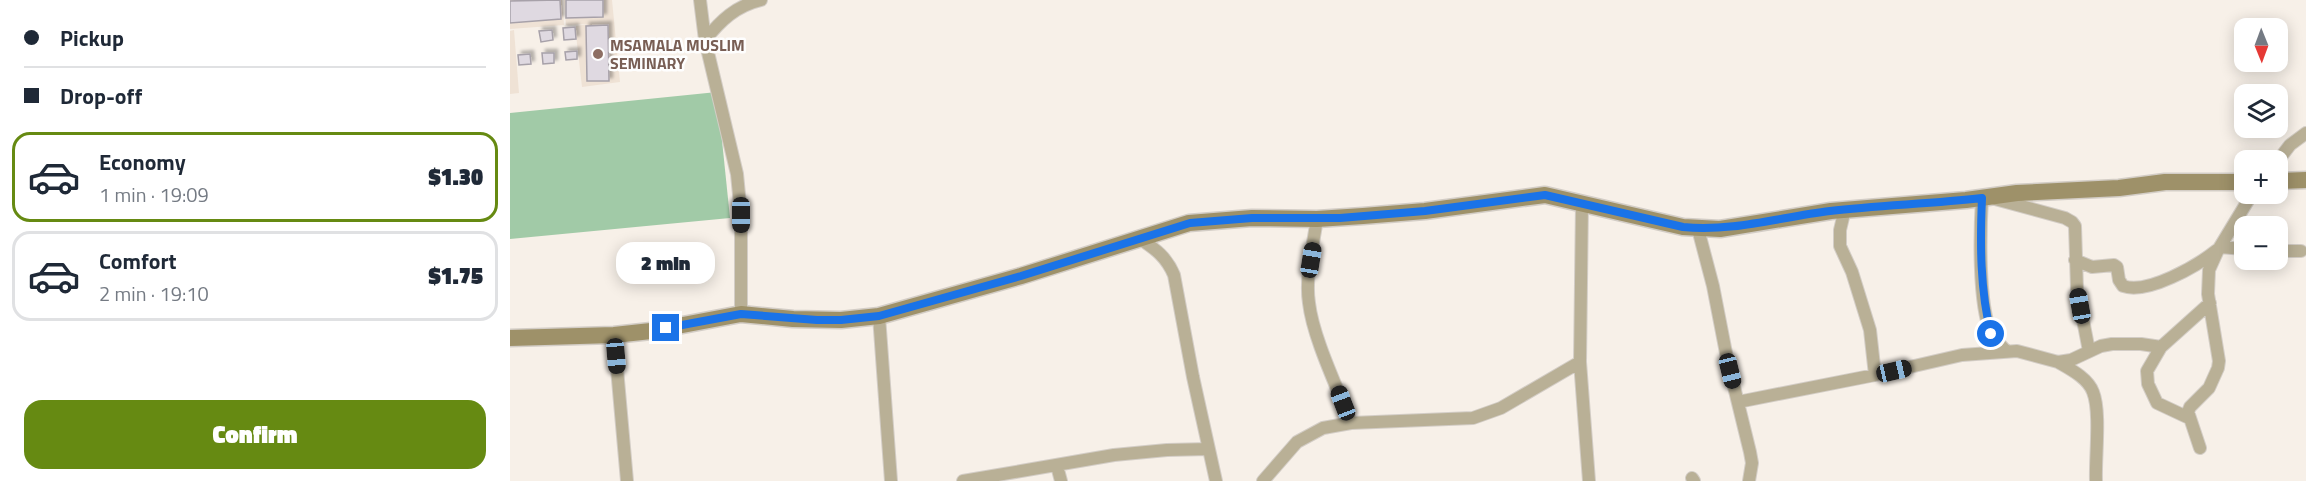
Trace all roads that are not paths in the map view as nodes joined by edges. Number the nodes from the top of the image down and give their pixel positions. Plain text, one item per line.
1 (700, 0) edge
2 (761, 0) edge
3 (705, 40) junction
4 (2306, 133) edge
5 (2286, 150) edge
6 (2306, 180) edge
7 (2288, 181) edge
8 (2234, 182) edge
9 (1986, 197) junction
10 (1582, 203) junction
11 (2246, 204) edge
12 (1845, 209) junction
13 (1317, 219) junction
14 (1698, 229) junction
15 (1139, 238) junction
16 (2219, 248) junction
17 (2234, 249) edge
18 (2301, 250) dead end
19 (2288, 251) edge
20 (2075, 260) junction
21 (2210, 303) junction
22 (741, 314) junction
23 (879, 316) junction
24 (614, 335) junction
25 (510, 338) edge
26 (2161, 347) junction
27 (2006, 351) junction
28 (2089, 351) junction
29 (1580, 362) junction
30 (2058, 362) junction
31 (1875, 375) junction
32 (1738, 402) junction
33 (2189, 418) junction
34 (1351, 423) junction
35 (2200, 448) dead end
36 (1209, 449) junction
37 (1057, 466) junction
38 (627, 481) edge
39 (891, 481) edge
40 (963, 481) edge
41 (1061, 481) edge
42 (1216, 481) edge
43 (1263, 481) edge
44 (1589, 481) edge
45 (1749, 481) edge
46 (2096, 481) edge

1 - 3 street
2 - 3 street
3 - 22 street
4 - 5 street
6 - 7 street
8 - 9 street
9 - 12 street
9 - 20 street
9 - 27 street
10 - 13 street
10 - 14 street
10 - 29 street
11 - 16 street
12 - 14 street
12 - 31 street
13 - 15 street
13 - 34 street
14 - 32 street
15 - 23 street
15 - 36 street
16 - 17 street
16 - 20 street
16 - 21 street
18 - 19 street
20 - 28 street
21 - 26 street
21 - 33 street
22 - 23 street
22 - 24 street
23 - 39 street
24 - 25 street
24 - 38 street
26 - 28 street
26 - 33 street
27 - 30 street
27 - 31 street
28 - 30 street
29 - 34 street
29 - 44 street
30 - 46 street
31 - 32 street
32 - 45 street
33 - 35 street
34 - 43 street
36 - 37 street
36 - 42 street
37 - 40 street
37 - 41 street

